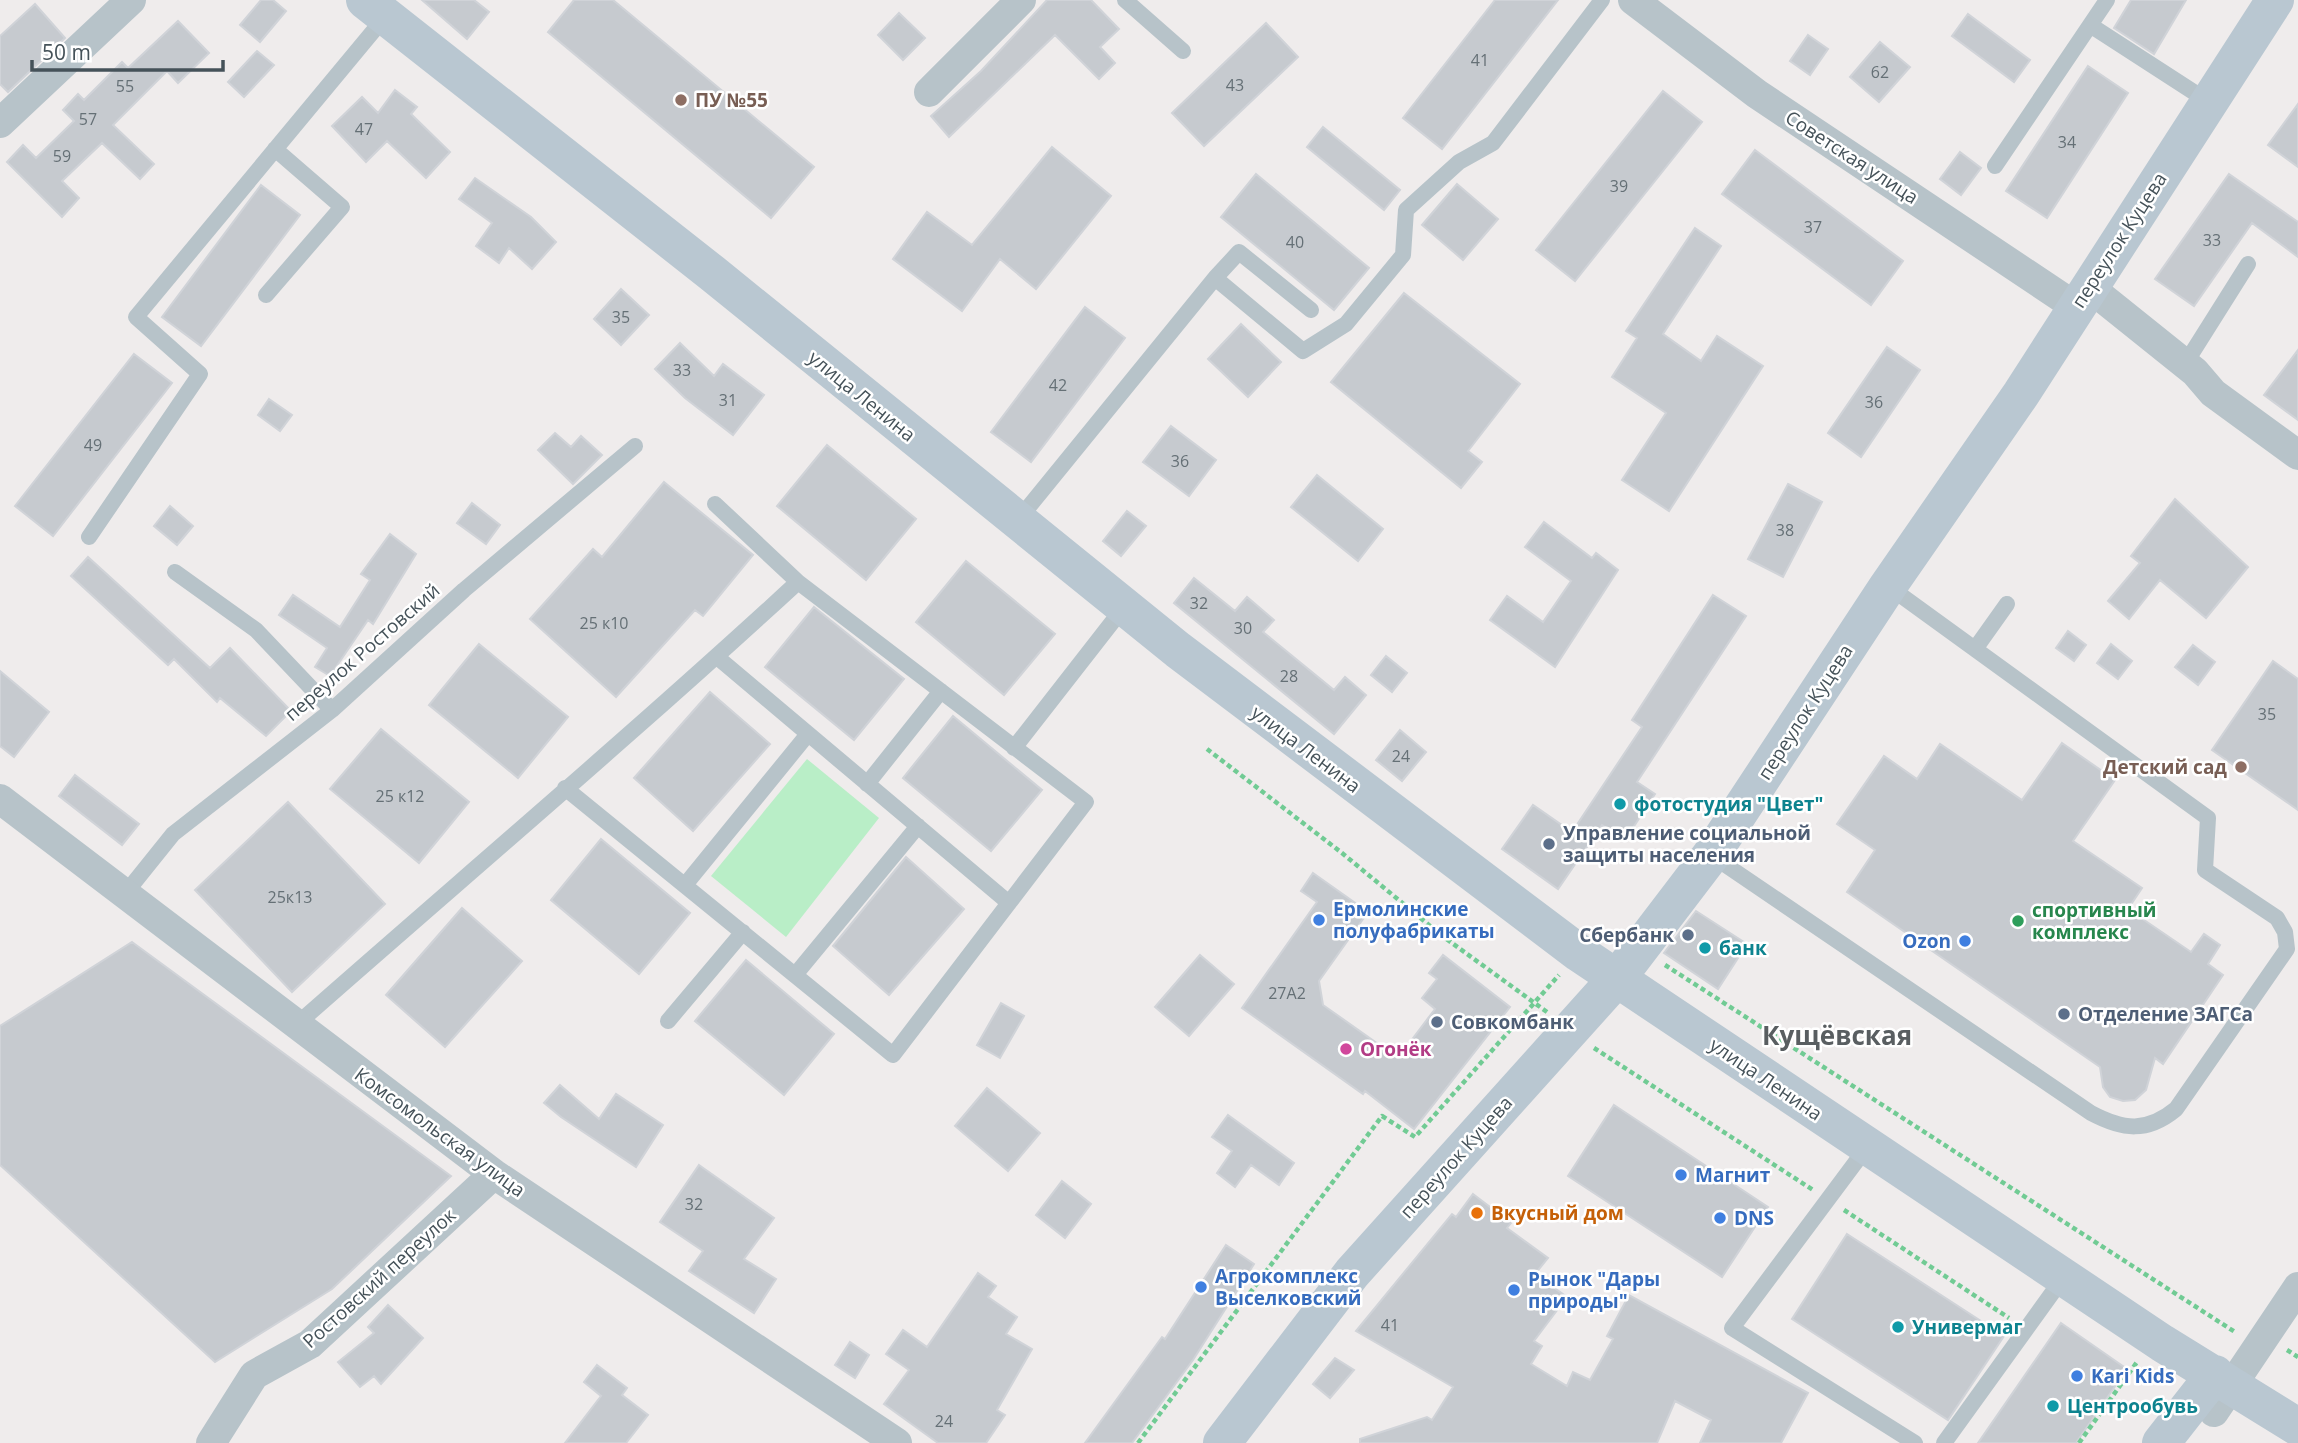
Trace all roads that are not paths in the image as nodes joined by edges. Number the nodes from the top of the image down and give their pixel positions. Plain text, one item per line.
1 (131, 0) edge
2 (1021, 0) edge
3 (1125, 0) edge
4 (1602, 0) edge
5 (1633, 0) edge
6 (2107, 0) edge
7 (2275, 0) edge
8 (375, 8) edge
9 (2090, 25) junction
10 (1183, 51) dead end
11 (929, 92) dead end
12 (2209, 102) junction
13 (0, 123) edge
14 (275, 149) junction
15 (1996, 166) dead end
16 (2248, 264) dead end
17 (1215, 278) junction
18 (266, 295) dead end
19 (2082, 296) junction
20 (1311, 310) dead end
21 (2185, 364) junction
22 (635, 446) dead end
23 (2298, 455) edge
24 (715, 504) dead end
25 (1016, 522) junction
26 (89, 537) dead end
27 (175, 572) dead end
28 (798, 582) junction
29 (1888, 586) junction
30 (2007, 604) dead end
31 (1124, 607) junction
32 (1975, 649) junction
33 (717, 657) junction
34 (941, 691) junction
35 (332, 710) junction
36 (808, 734) junction
37 (1014, 748) junction
38 (867, 784) junction
39 (565, 788) junction
40 (0, 799) edge
41 (918, 827) junction
42 (1711, 855) junction
43 (685, 885) junction
44 (114, 886) junction
45 (1009, 903) junction
46 (743, 932) junction
47 (795, 975) junction
48 (1618, 977) junction
49 (668, 1021) dead end
50 (296, 1025) junction
51 (1867, 1147) junction
52 (494, 1174) junction
53 (2063, 1278) junction
54 (2298, 1287) edge
55 (2221, 1390) junction
56 (2298, 1427) edge
57 (211, 1443) edge
58 (897, 1443) edge
59 (1222, 1443) edge
60 (1915, 1443) edge
61 (1944, 1443) edge
62 (2161, 1443) edge

1 - 13 street
2 - 11 street
3 - 10 lane
4 - 17 lane
5 - 19 street, Советская улица
6 - 9 lane
7 - 12 street, переулок Куцева
8 - 14 lane
8 - 25 street, улица Ленина
9 - 12 lane
9 - 15 lane
12 - 19 street, переулок Куцева
14 - 18 lane
14 - 26 lane
16 - 21 lane
17 - 20 lane
17 - 25 lane
19 - 21 street, Советская улица
19 - 29 street, переулок Куцева
21 - 23 street, Советская улица
22 - 35 lane, переулок Ростовский
24 - 28 lane
25 - 31 street, улица Ленина
27 - 35 lane
28 - 33 lane
28 - 34 lane
29 - 32 lane
29 - 42 street, переулок Куцева
30 - 32 lane
31 - 37 lane
31 - 48 street, улица Ленина
32 - 42 lane
33 - 36 lane
33 - 39 lane
34 - 37 lane
34 - 38 lane
35 - 44 lane, переулок Ростовский
36 - 38 lane
36 - 43 lane
37 - 45 lane
38 - 41 lane
39 - 43 lane
39 - 50 lane
40 - 44 street, Комсомольская улица
41 - 45 lane
41 - 47 lane
42 - 48 street, переулок Куцева
43 - 46 lane
44 - 50 street, Комсомольская улица
45 - 47 lane
46 - 47 lane
46 - 49 lane
48 - 51 street, улица Ленина
48 - 59 street, переулок Куцева
50 - 52 street, Комсомольская улица
51 - 53 street, улица Ленина
51 - 60 lane
52 - 57 street, Ростовский переулок
52 - 58 street, Комсомольская улица
53 - 55 street, улица Ленина
53 - 61 lane
54 - 55 street
55 - 56 street, улица Ленина
55 - 62 street

